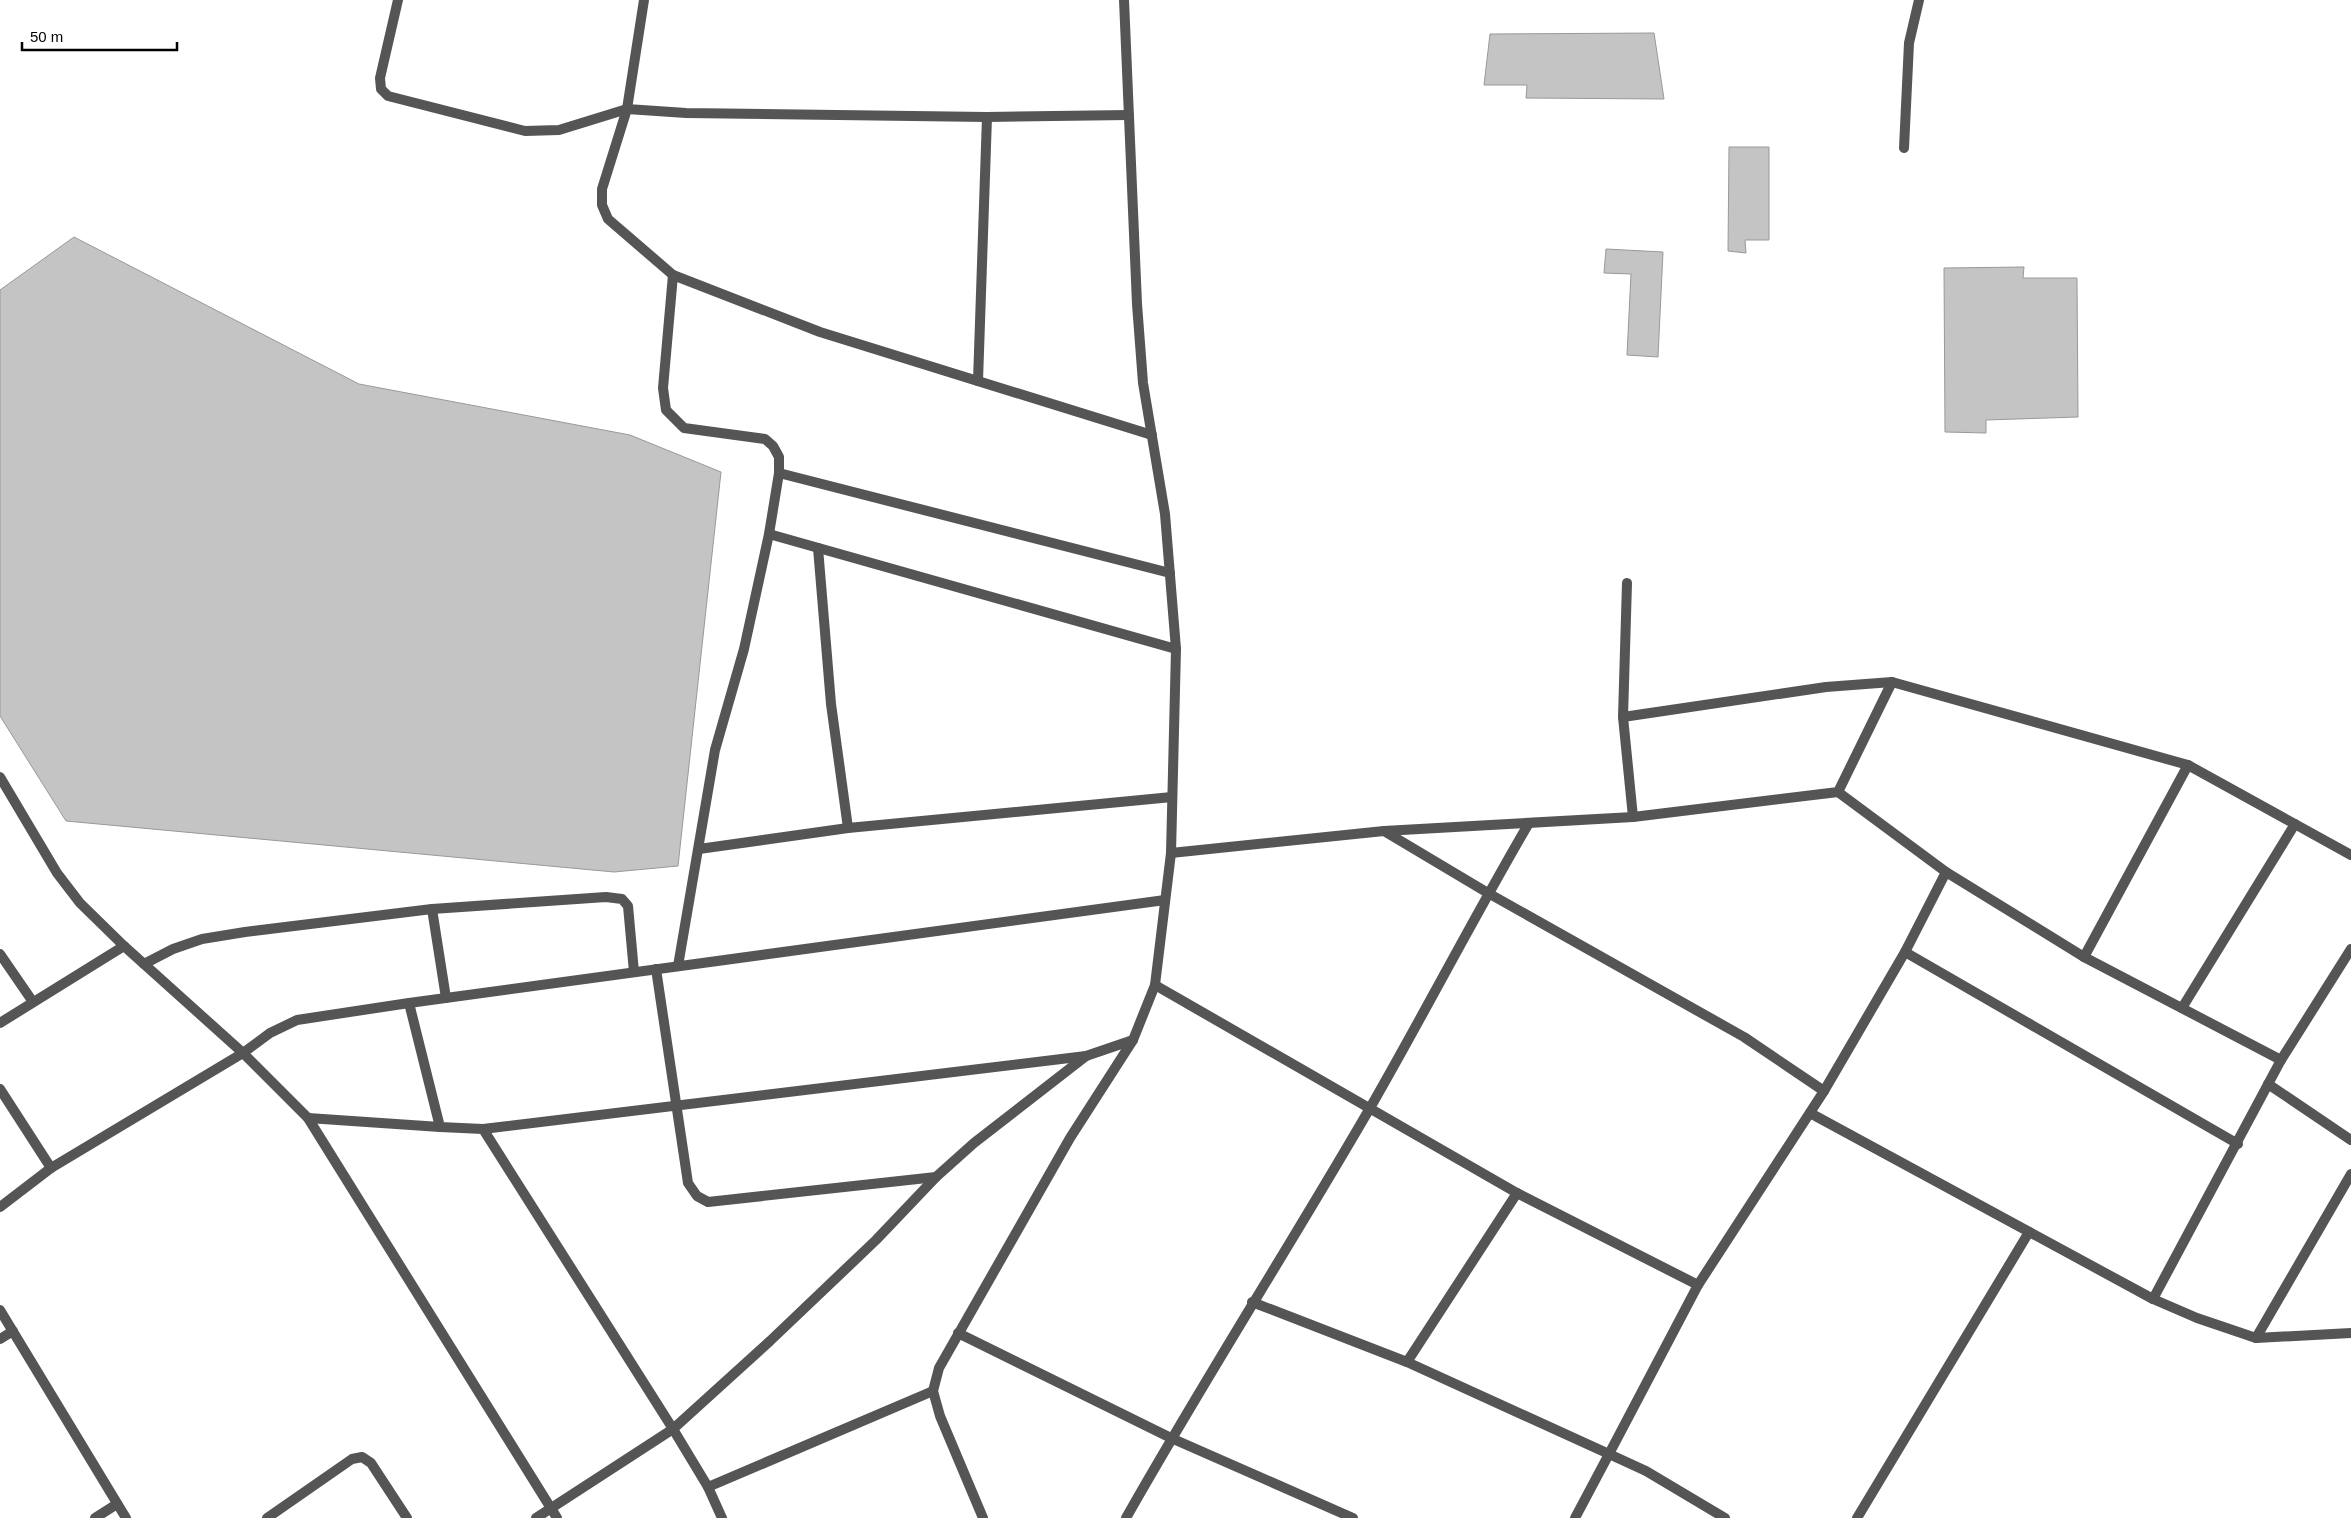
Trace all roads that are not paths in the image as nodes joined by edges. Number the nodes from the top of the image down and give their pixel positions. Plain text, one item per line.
1 (398, 0) edge
2 (644, 0) edge
3 (1124, 0) edge
4 (1919, 0) edge
5 (627, 109) junction
6 (1129, 115) junction
7 (987, 116) junction
8 (1904, 148) dead end
9 (673, 275) junction
10 (978, 381) junction
11 (1152, 435) junction
12 (779, 473) junction
13 (769, 534) junction
14 (818, 548) junction
15 (1170, 573) junction
16 (1627, 583) dead end
17 (1176, 649) junction
18 (1892, 682) junction
19 (1623, 717) junction
20 (2188, 764) junction
21 (0, 776) edge
22 (1838, 792) junction
23 (1172, 797) junction
24 (1633, 817) junction
25 (1529, 823) junction
26 (2295, 824) junction
27 (848, 828) junction
28 (1384, 831) junction
29 (699, 849) junction
30 (1171, 853) junction
31 (2351, 855) edge
32 (1946, 872) junction
33 (1488, 893) junction
34 (1165, 900) junction
35 (432, 909) junction
36 (124, 946) junction
37 (2351, 949) edge
38 (1905, 952) junction
39 (0, 954) edge
40 (2084, 957) junction
41 (144, 964) junction
42 (678, 966) junction
43 (656, 969) junction
44 (634, 972) junction
45 (1155, 985) junction
46 (446, 998) junction
47 (33, 1002) junction
48 (409, 1003) junction
49 (2182, 1008) junction
50 (0, 1023) edge
51 (1132, 1040) junction
52 (243, 1053) junction
53 (1086, 1056) junction
54 (2281, 1060) junction
55 (2268, 1084) junction
56 (0, 1089) edge
57 (1824, 1091) junction
58 (676, 1106) junction
59 (1370, 1108) junction
60 (1810, 1113) junction
61 (308, 1118) junction
62 (440, 1127) junction
63 (483, 1129) junction
64 (2351, 1140) edge
65 (2238, 1144) junction
66 (51, 1168) junction
67 (2351, 1174) edge
68 (936, 1177) junction
69 (1517, 1193) junction
70 (0, 1207) edge
71 (2029, 1232) junction
72 (1698, 1285) junction
73 (2153, 1299) junction
74 (1252, 1302) junction
75 (0, 1310) edge
76 (13, 1331) junction
77 (958, 1333) junction
78 (2351, 1334) edge
79 (2256, 1338) junction
80 (0, 1339) edge
81 (1407, 1362) junction
82 (934, 1391) junction
83 (673, 1429) junction
84 (1171, 1438) junction
85 (1609, 1454) junction
86 (708, 1488) junction
87 (117, 1504) junction
88 (551, 1508) junction
89 (979, 1517) edge
90 (95, 1518) edge
91 (126, 1518) edge
92 (267, 1518) edge
93 (407, 1518) edge
94 (536, 1518) edge
95 (557, 1518) edge
96 (722, 1518) edge
97 (1126, 1518) edge
98 (1353, 1518) edge
99 (1575, 1518) edge
100 (1725, 1518) edge
101 (1857, 1518) edge

1 - 5 street
2 - 5 street
3 - 6 street
4 - 8 street
5 - 7 street
5 - 9 street
6 - 7 street
6 - 11 street
7 - 10 street
9 - 10 street
9 - 12 street
10 - 11 street
11 - 15 street
12 - 13 street
12 - 15 street
13 - 14 street
13 - 29 street
14 - 17 street
14 - 27 street
15 - 17 street
16 - 19 street
17 - 23 street
18 - 19 street
18 - 20 street
18 - 22 street
19 - 24 street
20 - 26 street
20 - 40 street
21 - 36 street
22 - 24 street
22 - 32 street
23 - 27 street
23 - 30 street
24 - 25 street
25 - 28 street
25 - 33 street
26 - 31 street
26 - 49 street
27 - 29 street
28 - 30 street
28 - 33 street
29 - 42 street
30 - 34 street
32 - 38 street
32 - 40 street
33 - 57 street
33 - 59 street
34 - 42 street
34 - 45 street
35 - 41 street
35 - 44 street
35 - 46 street
36 - 41 street
36 - 47 street
37 - 54 street
38 - 57 street
38 - 65 street
39 - 47 street
40 - 49 street
41 - 52 street
42 - 43 street
43 - 44 street
43 - 58 street
44 - 46 street
45 - 51 street
45 - 59 street
46 - 48 street
47 - 50 street
48 - 52 street
48 - 62 street
49 - 54 street
51 - 53 street
51 - 77 street
52 - 61 street
52 - 66 street
53 - 58 street
53 - 68 street
54 - 55 street
55 - 64 street
55 - 65 street
56 - 66 street
57 - 60 street
58 - 63 street
58 - 68 street
59 - 69 street
59 - 74 street
60 - 71 street
60 - 72 street
61 - 62 street
61 - 88 street
62 - 63 street
63 - 83 street
65 - 73 street
66 - 70 street
67 - 79 street
68 - 83 street
69 - 72 street
69 - 81 street
71 - 73 street
71 - 101 street
72 - 85 street
73 - 79 street
74 - 81 street
74 - 84 street
75 - 76 street
76 - 80 street
76 - 87 street
77 - 82 street
77 - 84 street
78 - 79 street
81 - 85 street
82 - 86 street
82 - 89 street
83 - 86 street
83 - 88 street
84 - 97 street
84 - 98 street
85 - 99 street
85 - 100 street
86 - 96 street
87 - 90 street
87 - 91 street
88 - 94 street
88 - 95 street
92 - 93 street

